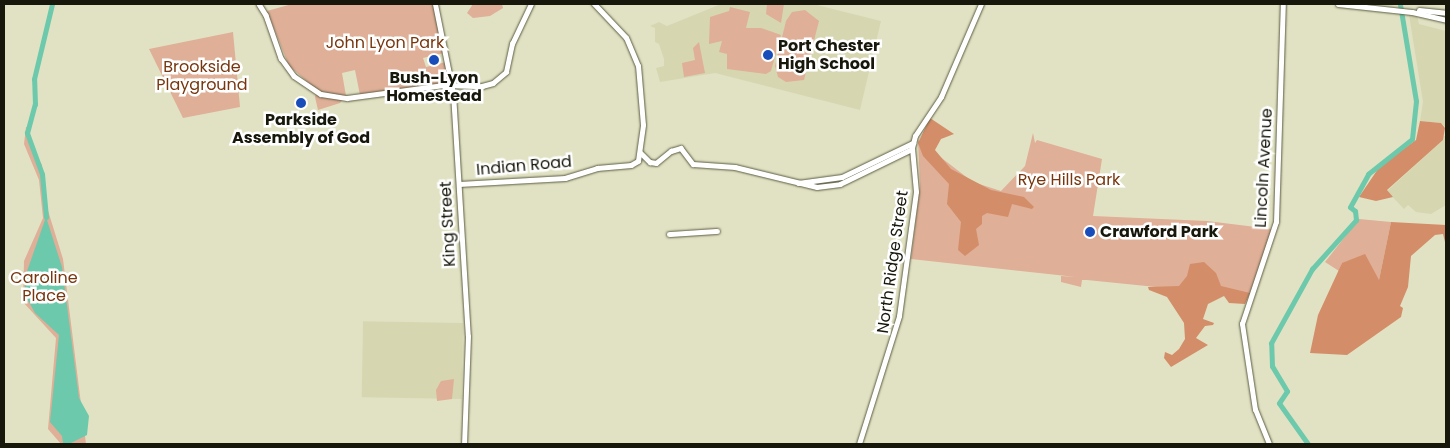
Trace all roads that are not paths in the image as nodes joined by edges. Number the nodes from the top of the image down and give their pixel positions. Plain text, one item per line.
1 (259, 4) edge
2 (435, 4) edge
3 (532, 4) edge
4 (594, 4) edge
5 (980, 4) edge
6 (1283, 4) edge
7 (1338, 4) edge
8 (1364, 4) edge
9 (1397, 9) junction
10 (1407, 10) junction
11 (1446, 13) edge
12 (1446, 20) edge
13 (452, 84) junction
14 (913, 143) junction
15 (912, 149) junction
16 (640, 153) junction
17 (798, 183) junction
18 (459, 184) junction
19 (717, 231) dead end
20 (669, 234) dead end
21 (464, 444) edge
22 (859, 444) edge
23 (1269, 444) edge

1 - 13 street
2 - 13 main road, King Street
3 - 13 street
4 - 16 street
5 - 14 street, North Ridge Street
6 - 23 street, Lincoln Avenue
7 - 9 main road
8 - 9 main road
9 - 10 main road
10 - 11 main road
10 - 12 main road
13 - 18 main road, King Street
14 - 15 street, North Ridge Street
14 - 17 street
15 - 17 street
15 - 22 street, North Ridge Street
16 - 17 street
16 - 18 street, Indian Road
18 - 21 main road, King Street
19 - 20 street

